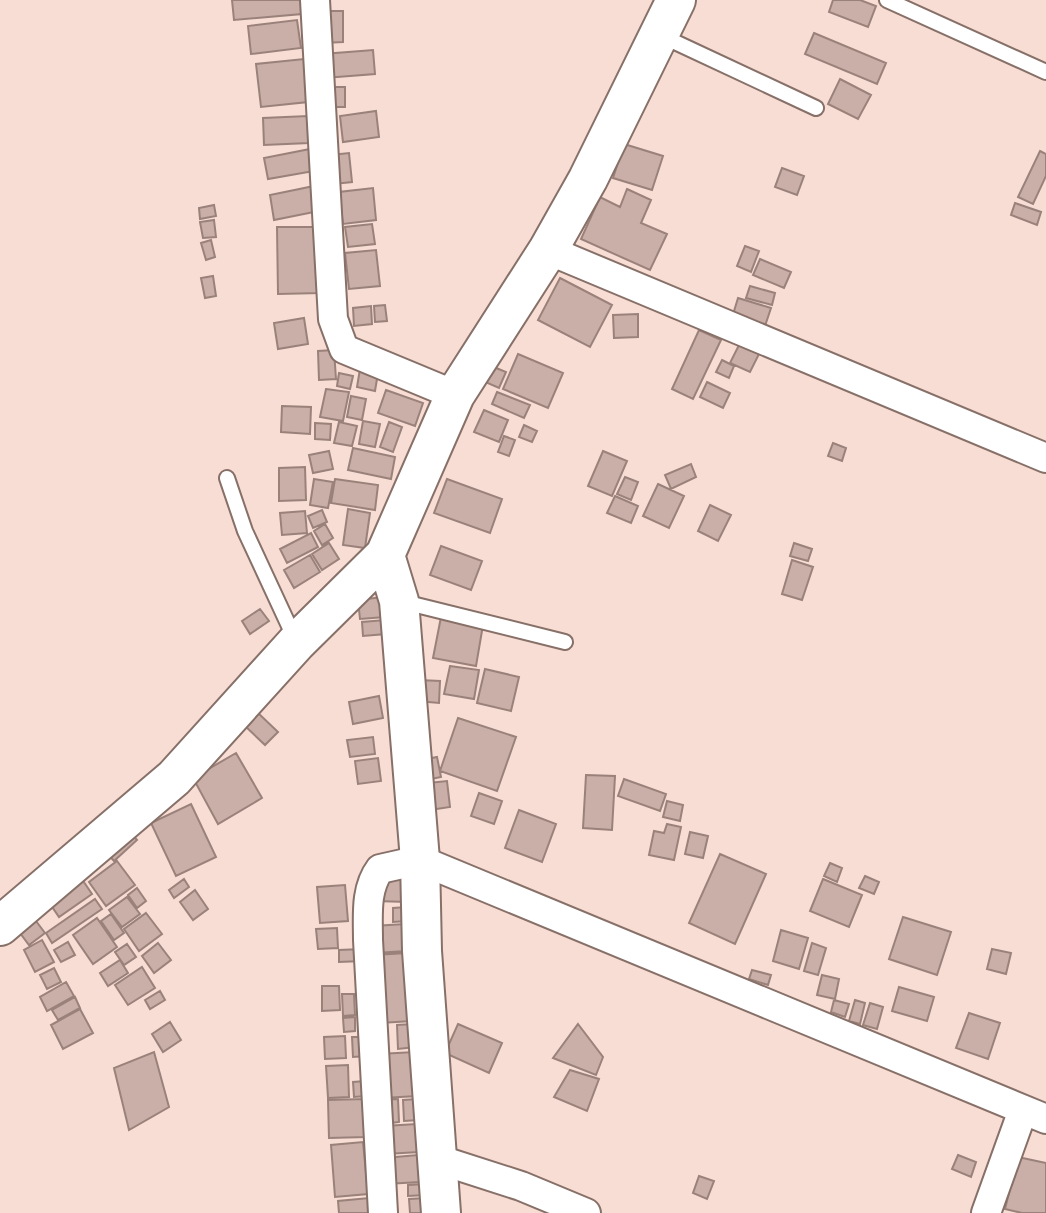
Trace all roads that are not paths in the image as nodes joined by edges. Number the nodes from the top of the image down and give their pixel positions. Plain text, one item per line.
1 (315, 0) edge
2 (676, 0) edge
3 (887, 0) edge
4 (658, 34) junction
5 (1046, 72) edge
6 (816, 108) dead end
7 (548, 250) junction
8 (455, 395) junction
9 (1046, 458) edge
10 (227, 478) dead end
11 (386, 555) junction
12 (399, 601) junction
13 (297, 642) junction
14 (565, 642) dead end
15 (420, 860) junction
16 (0, 926) edge
17 (1034, 1115) edge
18 (437, 1159) junction
19 (383, 1213) edge
20 (441, 1213) edge
21 (586, 1213) edge
22 (986, 1213) edge

1 - 8 street
2 - 4 street
3 - 5 lane
4 - 6 lane
4 - 7 street
7 - 8 street
7 - 9 street
8 - 11 street
10 - 13 lane
11 - 12 street
11 - 13 street
12 - 14 lane
12 - 15 street
13 - 16 street
15 - 17 street
15 - 18 street
15 - 19 street
17 - 22 street
18 - 20 street
18 - 21 street

